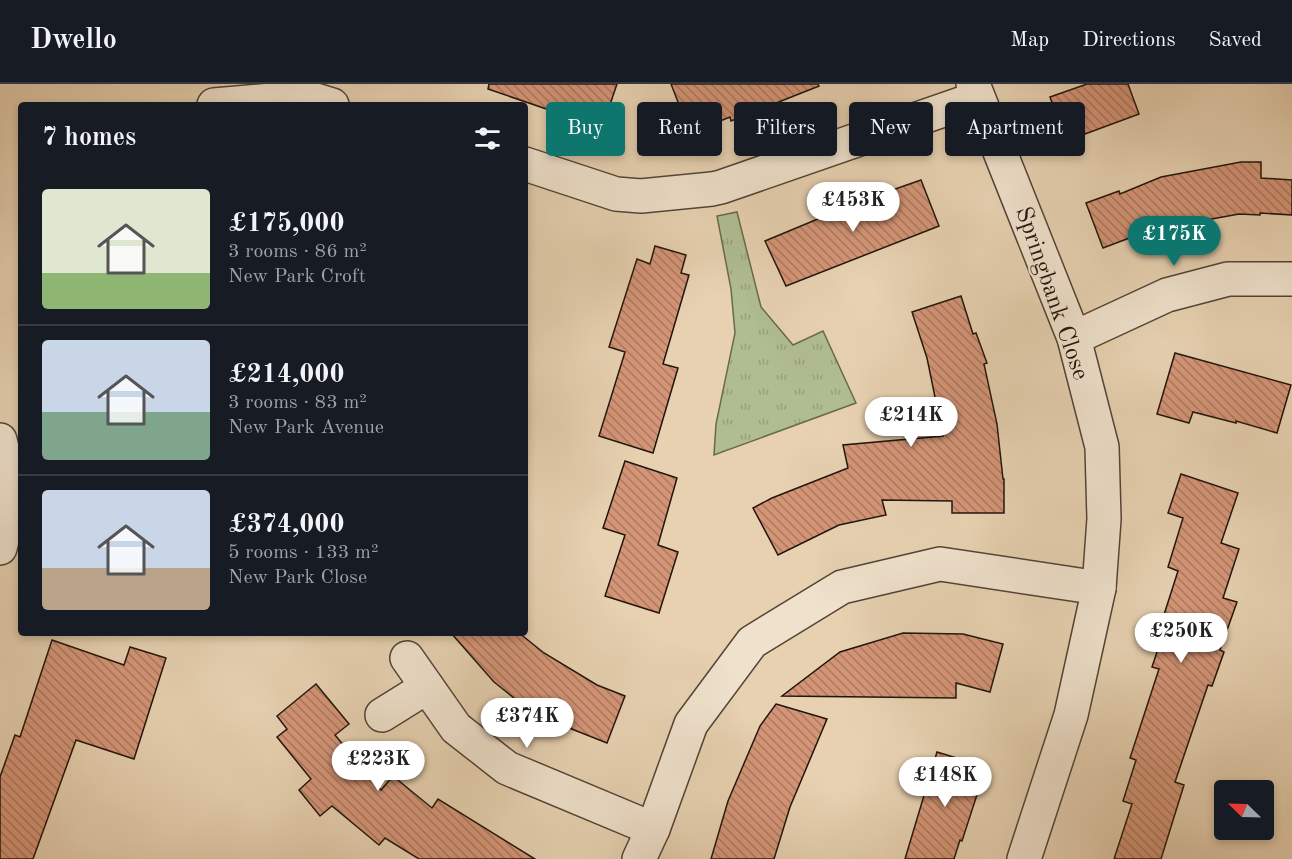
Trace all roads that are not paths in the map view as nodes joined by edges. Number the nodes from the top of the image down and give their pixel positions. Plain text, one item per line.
1 (975, 91) edge
2 (248, 102) edge
3 (322, 102) edge
4 (528, 165) edge
5 (1292, 279) edge
6 (1074, 338) junction
7 (0, 440) edge
8 (0, 548) edge
9 (1099, 588) junction
10 (407, 658) dead end
11 (428, 687) junction
12 (382, 715) dead end
13 (653, 829) junction
14 (639, 859) edge
15 (1024, 859) edge

1 - 4 street
1 - 6 street, Springbank Close
2 - 3 street
5 - 6 street
6 - 9 street, Springbank Close
7 - 8 street
9 - 13 street
9 - 15 street, Springbank Close
10 - 11 street
11 - 12 street
11 - 13 street
13 - 14 street

